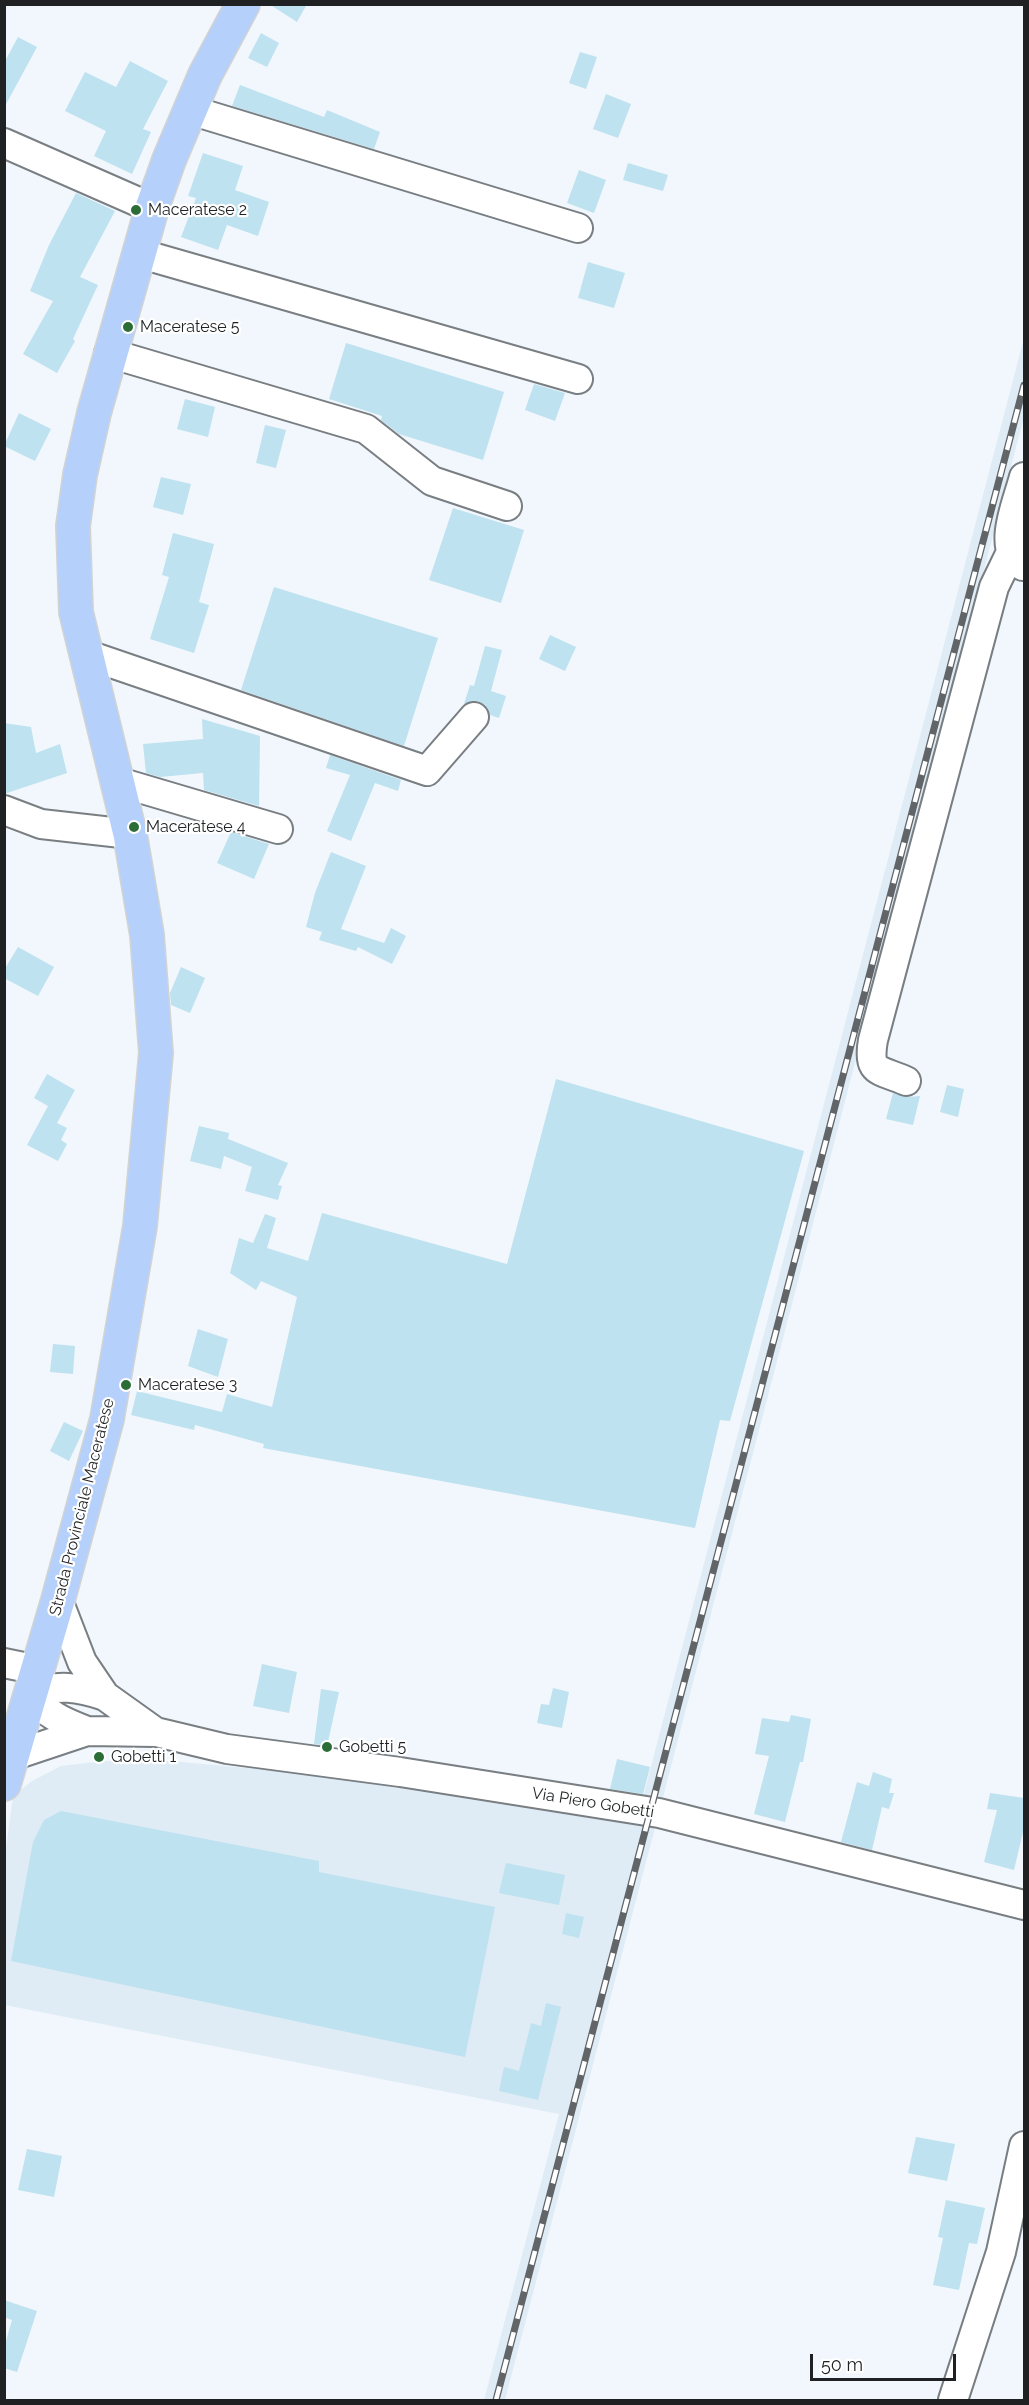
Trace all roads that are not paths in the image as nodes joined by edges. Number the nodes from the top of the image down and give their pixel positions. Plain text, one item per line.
1 (243, 4) edge
2 (190, 110) junction
3 (4, 143) edge
4 (152, 208) junction
5 (578, 228) dead end
6 (138, 253) junction
7 (109, 354) junction
8 (578, 379) dead end
9 (1024, 477) edge
10 (507, 506) dead end
11 (1018, 560) edge
12 (85, 654) junction
13 (474, 717) dead end
14 (119, 782) junction
15 (4, 810) edge
16 (278, 829) dead end
17 (130, 834) junction
18 (906, 1081) dead end
19 (58, 1600) junction
20 (4, 1663) edge
21 (34, 1682) junction
22 (105, 1696) junction
23 (87, 1731) junction
24 (156, 1732) junction
25 (8, 1770) edge
26 (1024, 1905) edge
27 (1024, 2146) edge
28 (953, 2400) edge

1 - 2 main road, Strada Provinciale Maceratese
2 - 4 main road, Strada Provinciale Maceratese
2 - 5 street
3 - 4 street
4 - 6 main road, Strada Provinciale Maceratese
6 - 7 main road, Strada Provinciale Maceratese
6 - 8 street
7 - 10 street
7 - 12 main road, Strada Provinciale Maceratese
9 - 11 street
11 - 18 street
12 - 13 street
12 - 14 main road, Strada Provinciale Maceratese
14 - 16 street
14 - 17 main road, Strada Provinciale Maceratese
15 - 17 street
17 - 19 main road, Strada Provinciale Maceratese
19 - 21 main road, Strada Provinciale Maceratese
19 - 22 street
20 - 21 street
21 - 22 street
21 - 23 street
21 - 25 main road, Strada Provinciale Maceratese
22 - 24 street
23 - 24 street
23 - 25 street
24 - 26 street, Via Piero Gobetti
27 - 28 street

